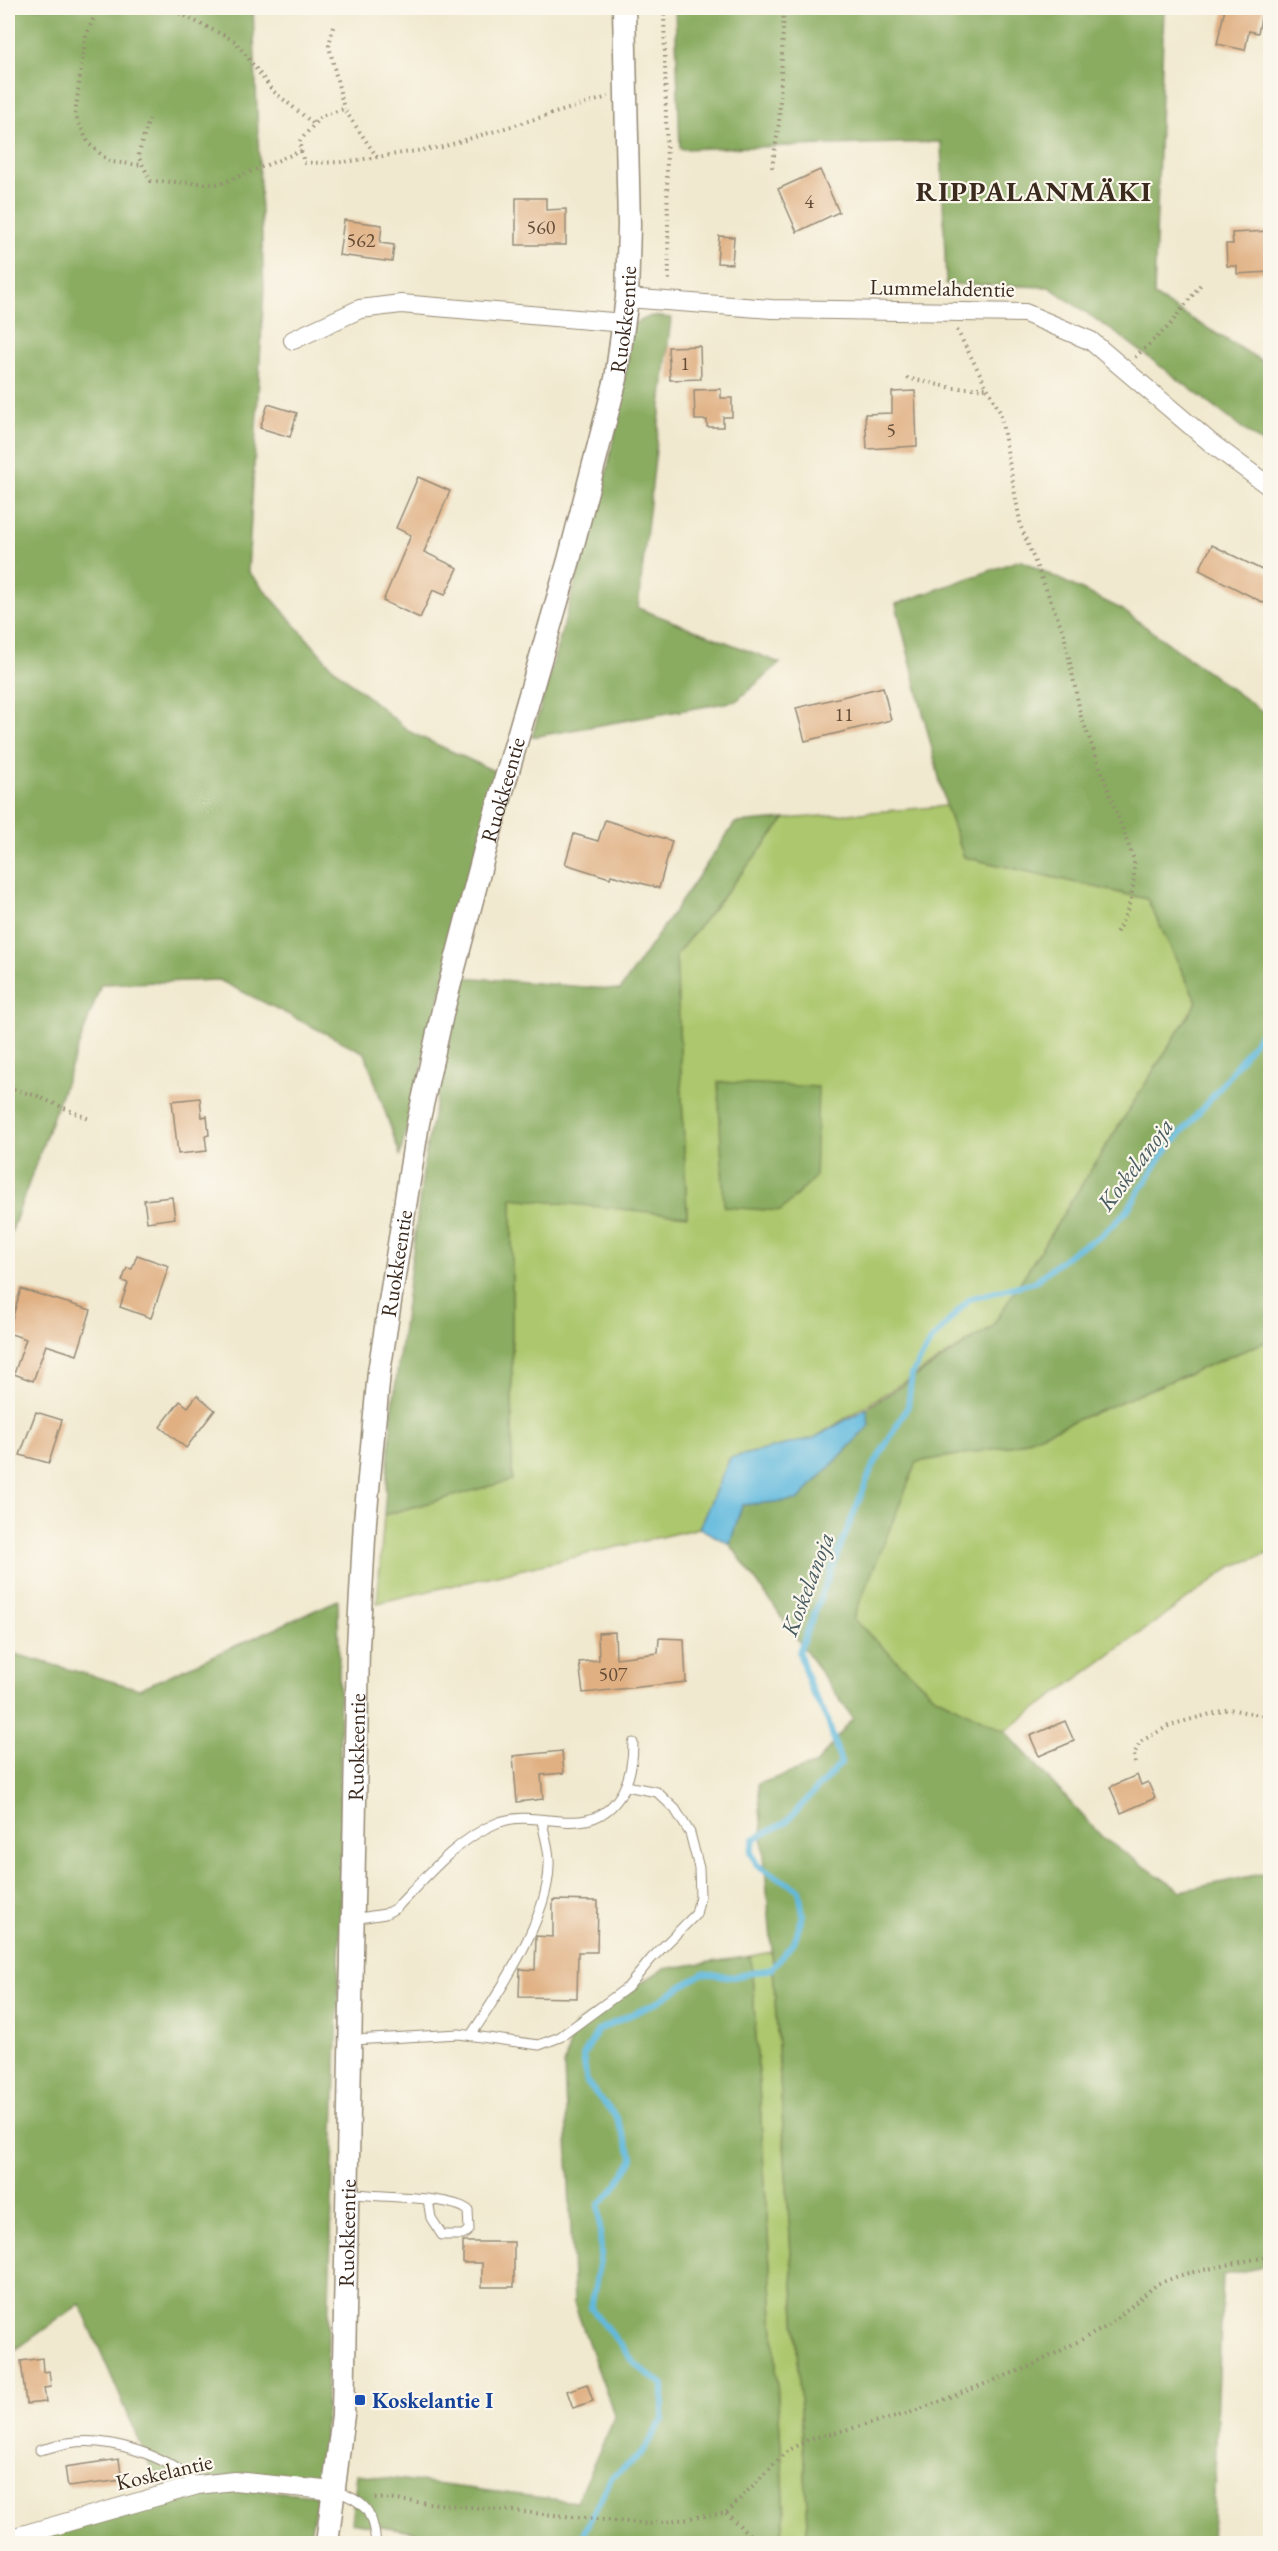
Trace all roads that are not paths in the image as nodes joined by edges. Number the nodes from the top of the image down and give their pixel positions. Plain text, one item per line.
1 (624, 8) edge
2 (627, 298) junction
3 (624, 323) junction
4 (292, 340) dead end
5 (1270, 487) edge
6 (633, 1743) dead end
7 (626, 1786) junction
8 (542, 1820) junction
9 (353, 1919) junction
10 (471, 2035) junction
11 (352, 2040) junction
12 (349, 2193) junction
13 (428, 2200) junction
14 (40, 2451) dead end
15 (198, 2485) junction
16 (344, 2494) junction
17 (8, 2539) edge
18 (327, 2544) edge
19 (376, 2544) edge

1 - 2 street, Ruokkeentie
2 - 3 street, Ruokkeentie
2 - 5 street, Lummelahdentie
3 - 4 street
3 - 9 street, Ruokkeentie
6 - 7 lane
7 - 8 lane
7 - 10 lane
8 - 9 lane
8 - 10 lane
9 - 11 street, Ruokkeentie
10 - 11 lane
11 - 12 street, Ruokkeentie
12 - 13 lane
12 - 16 street, Ruokkeentie
13 - 13 lane
14 - 15 lane
15 - 16 street, Koskelantie
15 - 17 street, Koskelantie
16 - 18 street, Ruokkeentie
16 - 19 lane

